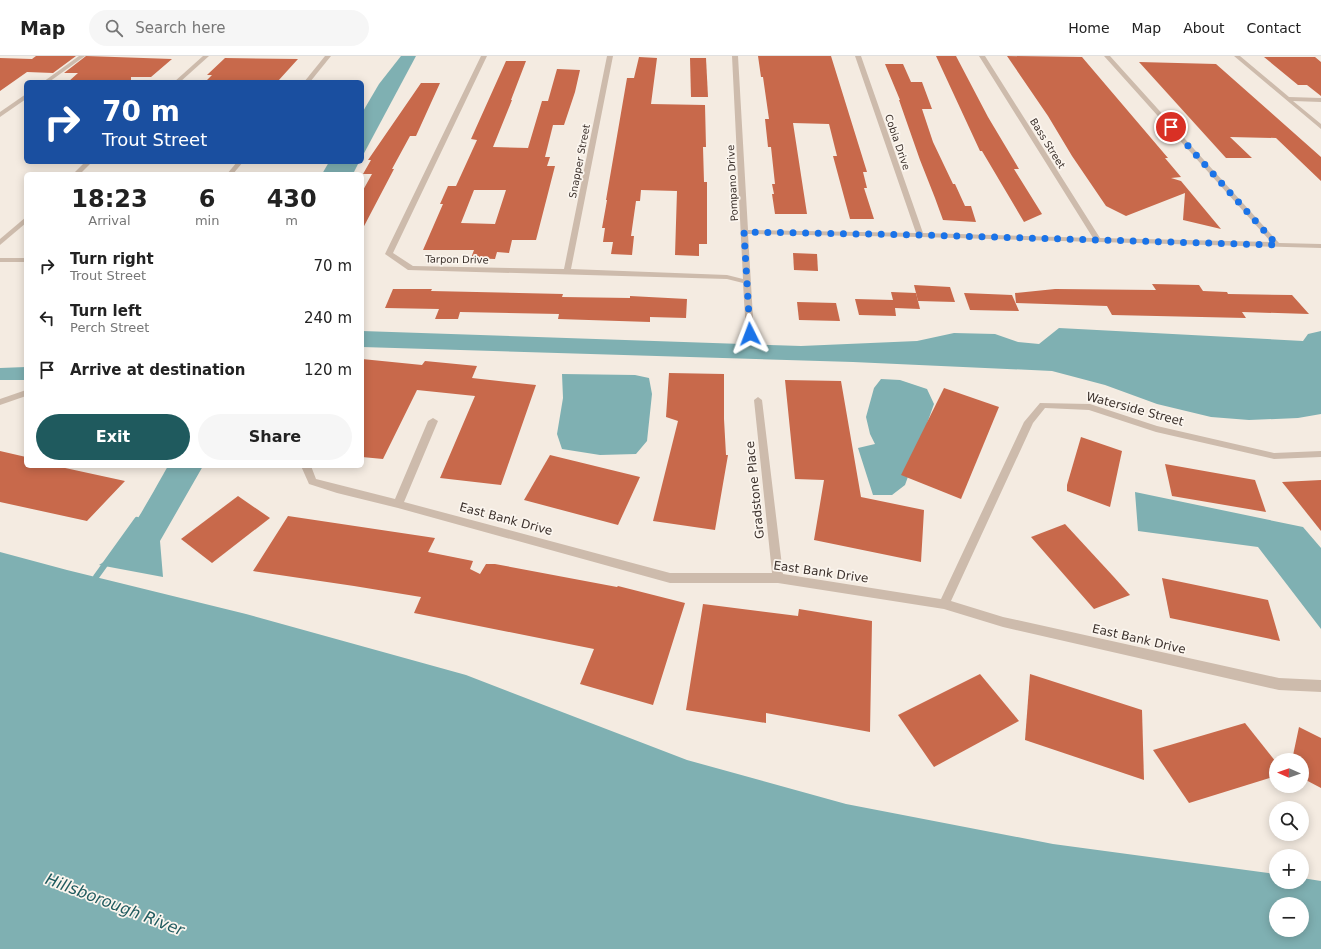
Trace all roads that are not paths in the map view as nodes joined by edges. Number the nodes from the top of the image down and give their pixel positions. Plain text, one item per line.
1 (82, 56) edge
2 (206, 56) edge
3 (328, 56) edge
4 (484, 56) edge
5 (610, 56) edge
6 (735, 56) edge
7 (858, 56) edge
8 (982, 56) edge
9 (1107, 56) edge
10 (1237, 56) edge
11 (49, 80) edge
12 (179, 80) edge
13 (309, 80) edge
14 (24, 97) edge
15 (1288, 99) junction
16 (1321, 100) edge
17 (0, 115) edge
18 (1321, 127) edge
19 (87, 164) edge
20 (238, 164) edge
21 (78, 172) edge
22 (232, 172) edge
23 (24, 221) edge
24 (744, 232) junction
25 (920, 235) junction
26 (1098, 240) junction
27 (0, 243) edge
28 (1277, 245) junction
29 (1321, 246) edge
30 (0, 260) edge
31 (24, 260) edge
32 (567, 271) junction
33 (747, 282) junction
34 (750, 334) dead end
35 (24, 394) edge
36 (758, 400) dead end
37 (0, 402) edge
38 (433, 421) dead end
39 (1321, 454) edge
40 (307, 468) edge
41 (398, 504) junction
42 (778, 578) junction
43 (944, 604) junction
44 (1321, 686) edge

1 - 11 street
2 - 12 street
3 - 13 street
4 - 32 street, Tarpon Drive
5 - 32 street, Snapper Street
6 - 24 street, Pompano Drive
7 - 25 street, Cobia Drive
8 - 26 street, Bass Street
9 - 28 street
10 - 15 street
14 - 17 street
15 - 16 street
15 - 18 street
19 - 21 street
20 - 22 street
23 - 27 street
24 - 25 street
24 - 33 street, Pompano Drive
25 - 26 street
26 - 28 street
28 - 29 street
30 - 31 street
32 - 33 street, Tarpon Drive
33 - 34 street, Pompano Drive
35 - 37 street
36 - 42 street, Gradstone Place
38 - 41 street
39 - 43 street, Waterside Street
40 - 41 street, East Bank Drive
41 - 42 street, East Bank Drive
42 - 43 street, East Bank Drive
43 - 44 street, East Bank Drive

